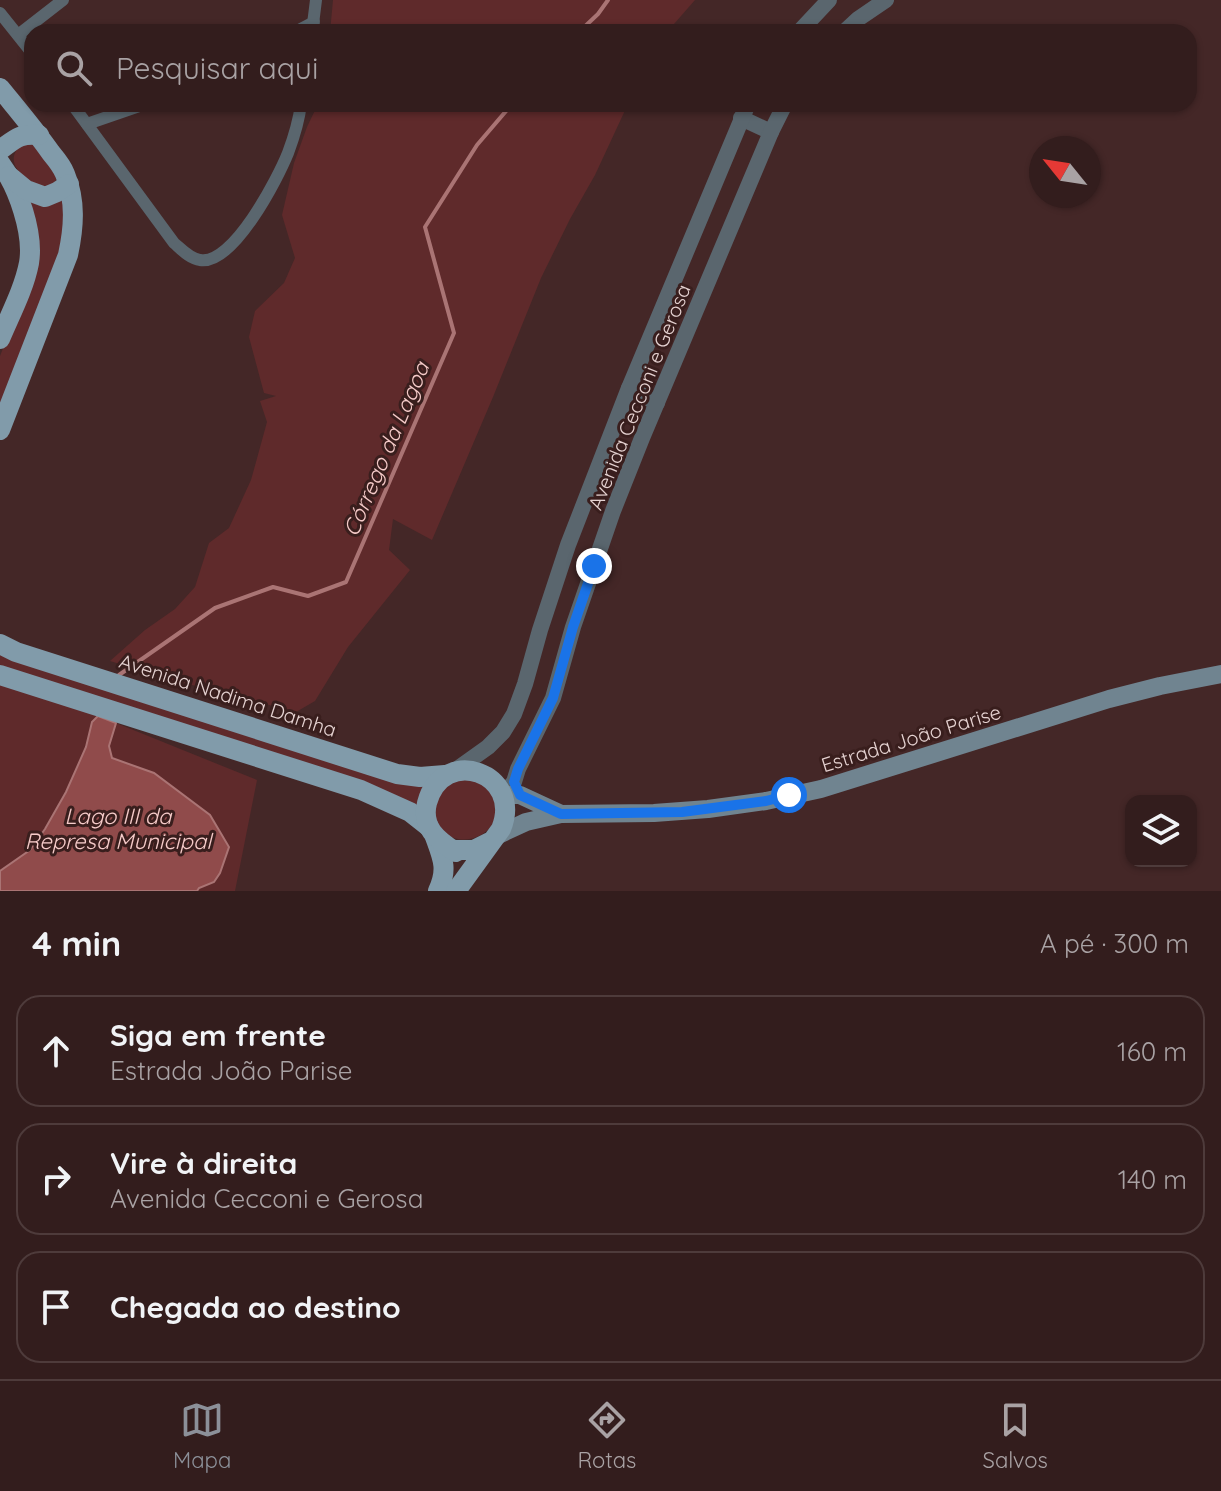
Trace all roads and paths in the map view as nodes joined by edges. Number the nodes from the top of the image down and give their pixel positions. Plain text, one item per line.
1 (63, 0) edge
2 (316, 0) edge
3 (829, 0) edge
4 (886, 0) edge
5 (0, 13) edge
6 (32, 24) edge
7 (313, 24) edge
8 (806, 24) edge
9 (853, 24) edge
10 (24, 30) edge
11 (18, 35) junction
12 (24, 43) edge
13 (0, 88) edge
14 (78, 112) edge
15 (122, 112) edge
16 (300, 112) edge
17 (744, 112) edge
18 (745, 112) edge
19 (781, 112) edge
20 (87, 124) junction
21 (771, 132) junction
22 (39, 135) junction
23 (0, 150) edge
24 (5, 169) edge
25 (69, 184) junction
26 (0, 339) edge
27 (629, 388) junction
28 (657, 403) junction
29 (0, 430) edge
30 (0, 644) edge
31 (1221, 674) edge
32 (0, 675) edge
33 (449, 774) junction
34 (512, 791) junction
35 (561, 814) junction
36 (432, 832) junction
37 (493, 839) junction
38 (438, 891) edge
39 (456, 891) edge

1 - 6 street
2 - 7 street
3 - 8 street
4 - 9 street
5 - 11 street
10 - 11 street
11 - 12 street
13 - 22 main road
14 - 20 street
15 - 20 street
16 - 20 street
17 - 27 street, Avenida Cecconi e Gerosa
18 - 21 street
19 - 21 street, Avenida Cecconi e Gerosa
21 - 28 street, Avenida Cecconi e Gerosa
22 - 23 main road
22 - 25 main road
24 - 25 main road
24 - 26 main road
25 - 29 main road
27 - 28 street
27 - 33 street, Avenida Cecconi e Gerosa
28 - 34 street, Avenida Cecconi e Gerosa
30 - 33 main road, Avenida Nadima Damha
31 - 35 main road, Estrada João Parise
32 - 36 main road
33 - 34 main road
33 - 36 main road
34 - 35 main road, Estrada João Parise
34 - 37 main road
35 - 37 main road, Estrada João Parise
36 - 37 main road
36 - 38 main road
37 - 39 main road

